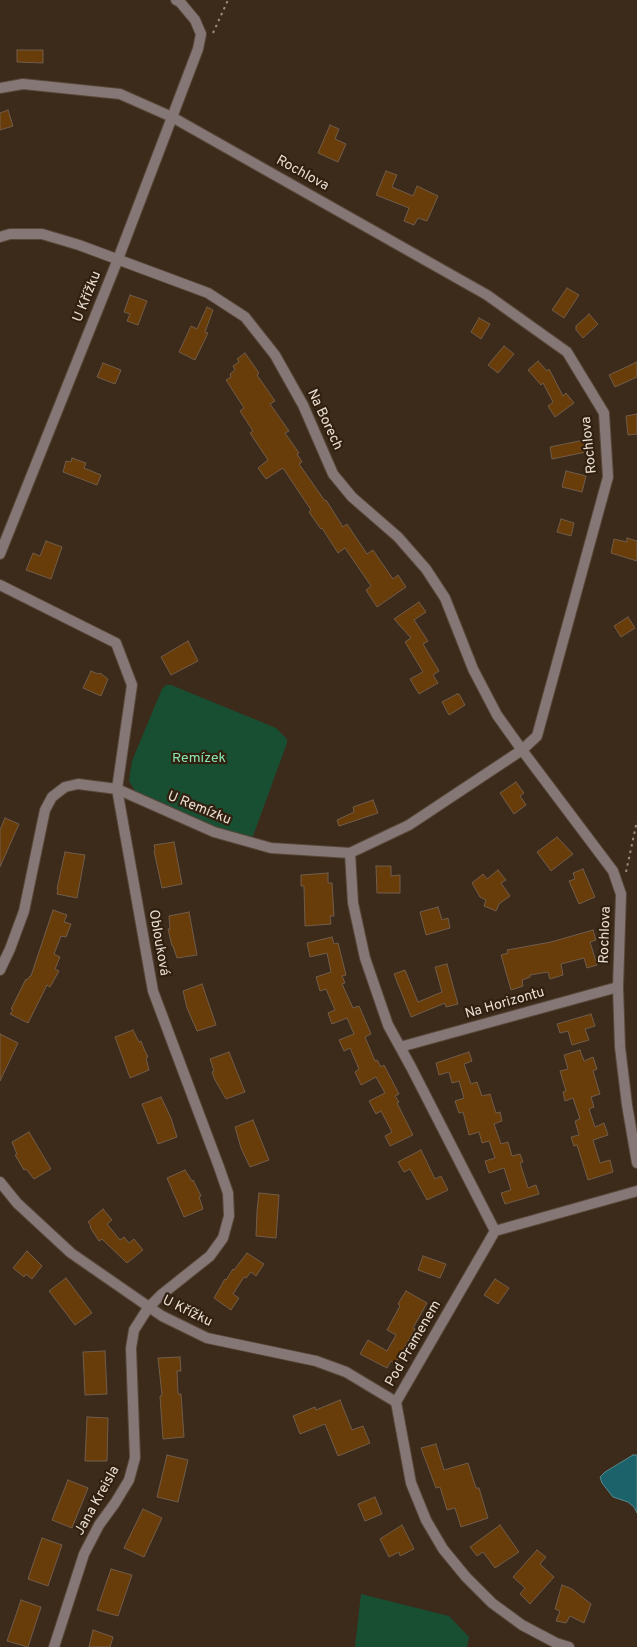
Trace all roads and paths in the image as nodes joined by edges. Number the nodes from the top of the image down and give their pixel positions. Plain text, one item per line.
1 (176, 0) edge
2 (228, 0) edge
3 (213, 34) dead end
4 (0, 88) edge
5 (172, 117) junction
6 (0, 237) edge
7 (118, 259) junction
8 (0, 554) edge
9 (0, 585) edge
10 (522, 750) junction
11 (117, 788) junction
12 (637, 821) edge
13 (350, 853) junction
14 (621, 894) junction
15 (0, 970) edge
16 (618, 986) junction
17 (400, 1047) junction
18 (637, 1163) edge
19 (0, 1182) edge
20 (637, 1191) edge
21 (495, 1231) junction
22 (148, 1308) junction
23 (396, 1402) junction
24 (54, 1647) edge
25 (569, 1647) edge

1 - 5 street, U Křížku
2 - 3 path
4 - 5 street, Rochlova
5 - 7 street, U Křížku
5 - 10 street, Rochlova
6 - 7 street, Na Borech
7 - 8 street, U Křížku
7 - 10 street, Na Borech
9 - 11 street
10 - 13 street, U Remízku
10 - 14 street, Rochlova
11 - 13 street, U Remízku
11 - 15 street
11 - 22 street, Oblouková
12 - 14 path
13 - 17 street
14 - 16 street, Rochlova
16 - 17 street, Na Horizontu
16 - 18 street, Rochlova
17 - 21 street
19 - 22 street, U Křížku
20 - 21 street
21 - 23 street, Pod Pramenem
22 - 23 street, U Křížku
22 - 24 street, Jana Kreisla
23 - 25 street, Pod Pramenem

